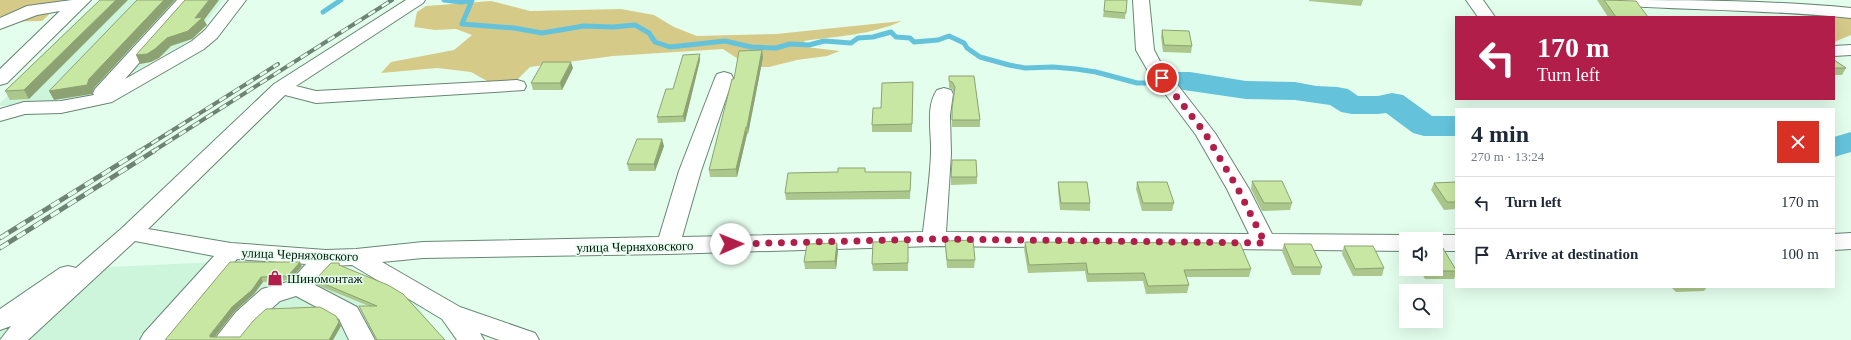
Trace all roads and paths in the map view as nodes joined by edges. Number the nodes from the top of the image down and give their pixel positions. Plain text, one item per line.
1 (186, 0) edge
2 (238, 0) edge
3 (417, 0) edge
4 (1140, 0) edge
5 (1474, 0) edge
6 (1608, 0) edge
7 (81, 2) edge
8 (1851, 13) edge
9 (1486, 16) edge
10 (0, 24) edge
11 (1851, 50) edge
12 (1835, 51) edge
13 (724, 78) dead end
14 (0, 79) edge
15 (517, 86) dead end
16 (280, 88) junction
17 (50, 91) edge
18 (944, 94) dead end
19 (95, 101) junction
20 (33, 108) junction
21 (0, 115) edge
22 (130, 233) junction
23 (934, 239) junction
24 (1851, 241) edge
25 (1835, 242) edge
26 (1265, 243) junction
27 (1399, 243) edge
28 (1443, 243) edge
29 (1455, 243) edge
30 (668, 246) junction
31 (231, 251) junction
32 (356, 257) junction
33 (326, 258) junction
34 (299, 287) junction
35 (40, 293) junction
36 (0, 307) edge
37 (451, 313) junction
38 (0, 321) edge
39 (13, 340) edge
40 (153, 340) edge
41 (227, 340) edge
42 (362, 340) edge
43 (471, 340) edge
44 (526, 340) edge

1 - 19 street
2 - 19 street
3 - 16 street
4 - 26 street
5 - 9 street
6 - 8 street
7 - 10 street
7 - 14 street
11 - 12 street
13 - 30 street
15 - 16 street
16 - 22 street
17 - 20 street
18 - 23 street
19 - 20 street
20 - 21 street
22 - 31 street, улица Черняховского
22 - 35 street
22 - 39 street
23 - 26 street, улица Черняховского
23 - 30 street, улица Черняховского
24 - 25 street
26 - 27 street, улица Черняховского
28 - 29 street
30 - 32 street, улица Черняховского
31 - 33 street, улица Черняховского
31 - 40 street
32 - 33 street, улица Черняховского
32 - 37 street
33 - 34 street
34 - 41 street
34 - 42 street
35 - 36 street
35 - 38 street
37 - 43 street
37 - 44 street

